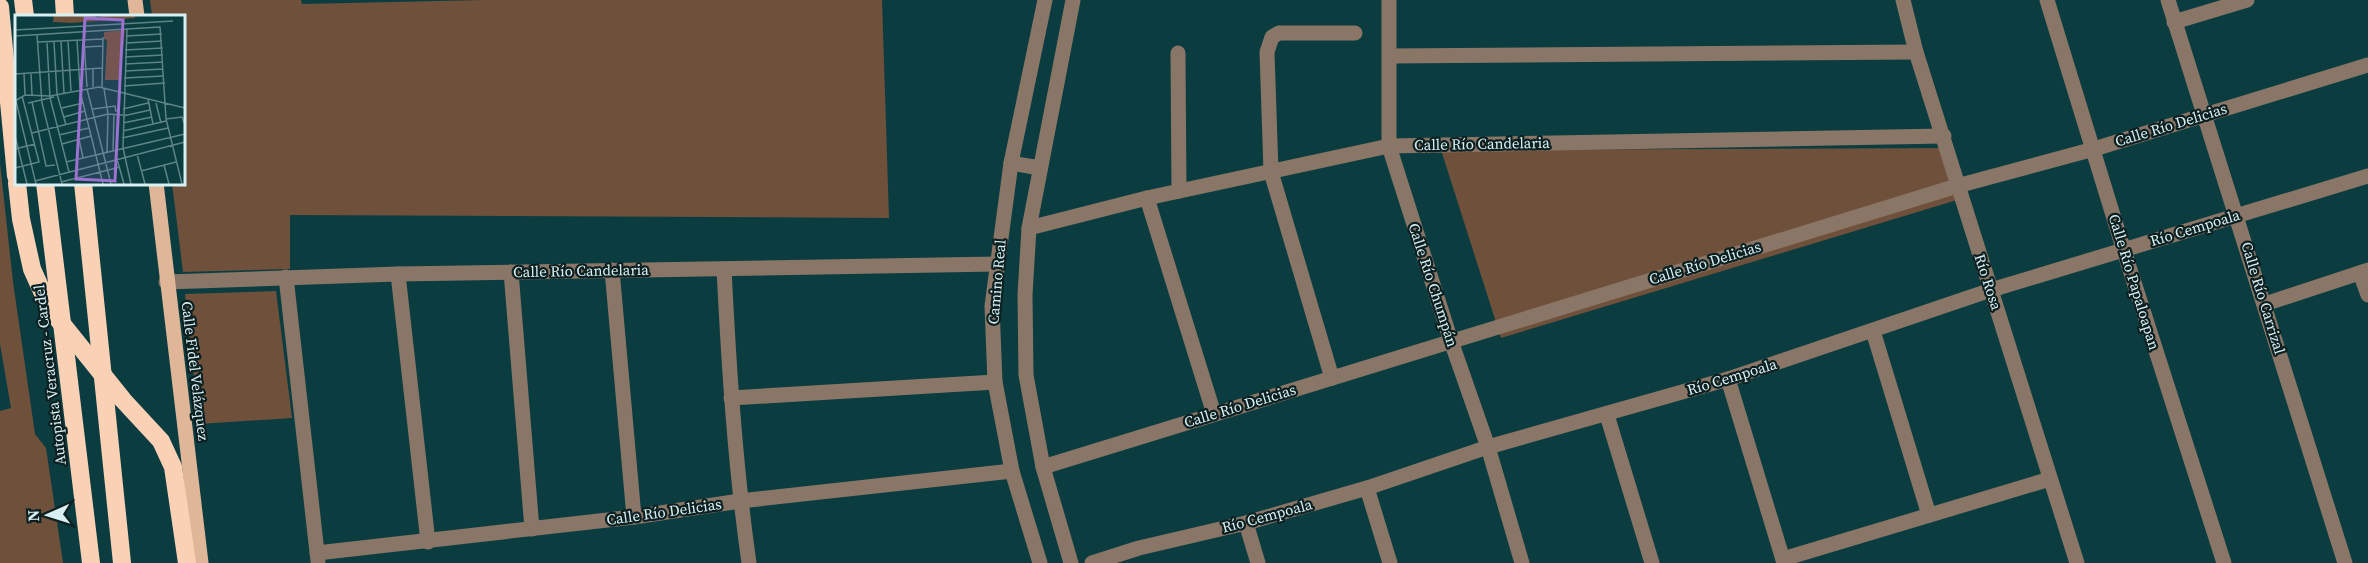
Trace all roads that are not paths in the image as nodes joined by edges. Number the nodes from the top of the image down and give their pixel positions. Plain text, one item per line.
1 (23, 0) edge
2 (64, 0) edge
3 (135, 0) edge
4 (1045, 0) edge
5 (1073, 0) edge
6 (1389, 0) edge
7 (1903, 0) edge
8 (2047, 0) edge
9 (2168, 0) edge
10 (2247, 0) edge
11 (0, 7) edge
12 (25, 15) edge
13 (66, 15) edge
14 (137, 15) edge
15 (2174, 22) junction
16 (1355, 33) dead end
17 (1916, 52) junction
18 (1178, 53) dead end
19 (1389, 56) junction
20 (2368, 65) edge
21 (2205, 114) junction
22 (1944, 136) junction
23 (1389, 146) junction
24 (2094, 149) junction
25 (1011, 163) junction
26 (15, 165) edge
27 (1040, 168) junction
28 (1271, 172) junction
29 (2368, 176) edge
30 (17, 184) edge
31 (45, 184) edge
32 (83, 184) edge
33 (156, 184) edge
34 (1957, 186) junction
35 (1179, 191) junction
36 (1147, 198) junction
37 (2237, 215) junction
38 (1029, 228) junction
39 (2124, 251) junction
40 (997, 264) junction
41 (724, 269) junction
42 (612, 270) junction
43 (511, 272) junction
44 (2364, 272) edge
45 (398, 274) junction
46 (286, 277) junction
47 (166, 282) junction
48 (1991, 290) junction
49 (2368, 295) edge
50 (2265, 304) junction
51 (1873, 331) junction
52 (1451, 341) junction
53 (1332, 378) junction
54 (1728, 379) junction
55 (995, 382) junction
56 (730, 398) junction
57 (1214, 414) junction
58 (1607, 415) junction
59 (1488, 447) junction
60 (1043, 467) junction
61 (1012, 471) junction
62 (2050, 479) junction
63 (1367, 488) junction
64 (740, 501) junction
65 (1929, 515) junction
66 (634, 517) junction
67 (1246, 523) junction
68 (532, 529) junction
69 (428, 542) junction
70 (1141, 556) edge
71 (317, 558) edge
72 (1783, 561) edge
73 (91, 563) edge
74 (122, 563) edge
75 (187, 563) edge
76 (201, 563) edge
77 (749, 563) edge
78 (1040, 563) edge
79 (1071, 563) edge
80 (1092, 563) edge
81 (1258, 563) edge
82 (1390, 563) edge
83 (1521, 563) edge
84 (1652, 563) edge
85 (2076, 563) edge
86 (2224, 563) edge
87 (2344, 563) edge

1 - 12 highway
2 - 13 highway
3 - 14 main road
4 - 25 street, Camino Real
5 - 27 street, Camino Real
6 - 19 street, Calle Río Chumpán
7 - 17 street, Río Rosa
8 - 24 street, Calle Río Papaloapan
9 - 15 street, Calle Río Carrizal
10 - 15 street
11 - 26 highway
15 - 21 street, Calle Río Carrizal
16 - 28 street
17 - 19 street
17 - 22 street, Río Rosa
18 - 35 street
19 - 23 street, Calle Río Chumpán
20 - 21 street, Calle Río Delicias
21 - 24 street, Calle Río Delicias
21 - 37 street, Calle Río Carrizal
22 - 23 street, Calle Río Candelaria
22 - 34 street, Río Rosa
23 - 28 street, Calle Río Candelaria
23 - 52 street, Calle Río Chumpán
24 - 34 street, Calle Río Delicias
24 - 39 street, Calle Río Papaloapan
25 - 27 street
25 - 40 street, Camino Real
27 - 38 street, Camino Real
28 - 35 street, Calle Río Candelaria
28 - 53 street
29 - 37 street, Río Cempoala
30 - 75 highway
31 - 73 highway, Autopista Veracruz - Cardel
32 - 74 highway
33 - 47 main road, Calle Fidel Velázquez
34 - 48 street, Río Rosa
34 - 52 street, Calle Río Delicias
35 - 36 street, Calle Río Candelaria
36 - 38 street, Calle Río Candelaria
36 - 57 street
37 - 39 street, Río Cempoala
37 - 50 street, Calle Río Carrizal
38 - 60 street, Camino Real
39 - 48 street, Río Cempoala
39 - 86 street, Calle Río Papaloapan
40 - 41 street, Calle Río Candelaria
40 - 55 street, Camino Real
41 - 42 street, Calle Río Candelaria
41 - 56 street
42 - 43 street, Calle Río Candelaria
42 - 66 street
43 - 45 street, Calle Río Candelaria
43 - 68 street
44 - 49 street
44 - 50 street
45 - 46 street, Calle Río Candelaria
45 - 69 street
46 - 47 street, Calle Río Candelaria
46 - 71 street
47 - 76 main road, Calle Fidel Velázquez
48 - 51 street, Río Cempoala
48 - 62 street, Río Rosa
50 - 87 street, Calle Río Carrizal
51 - 54 street, Río Cempoala
51 - 65 street
52 - 53 street, Calle Río Delicias
52 - 59 street, Calle Río Chumpán
53 - 57 street, Calle Río Delicias
54 - 58 street, Río Cempoala
54 - 72 street
55 - 56 street
55 - 61 street, Camino Real
56 - 64 street
57 - 60 street, Calle Río Delicias
58 - 59 street, Río Cempoala
58 - 84 street
59 - 63 street, Río Cempoala
59 - 83 street, Calle Río Chumpán
60 - 79 street, Camino Real
61 - 64 street, Calle Río Delicias
61 - 78 street, Camino Real
62 - 65 street
62 - 85 street, Río Rosa
63 - 67 street, Río Cempoala
63 - 82 street
64 - 66 street, Calle Río Delicias
64 - 77 street
65 - 72 street
66 - 68 street, Calle Río Delicias
67 - 70 street, Río Cempoala
67 - 81 street
68 - 69 street, Calle Río Delicias
69 - 71 street, Calle Río Delicias
70 - 80 street, Río Cempoala

